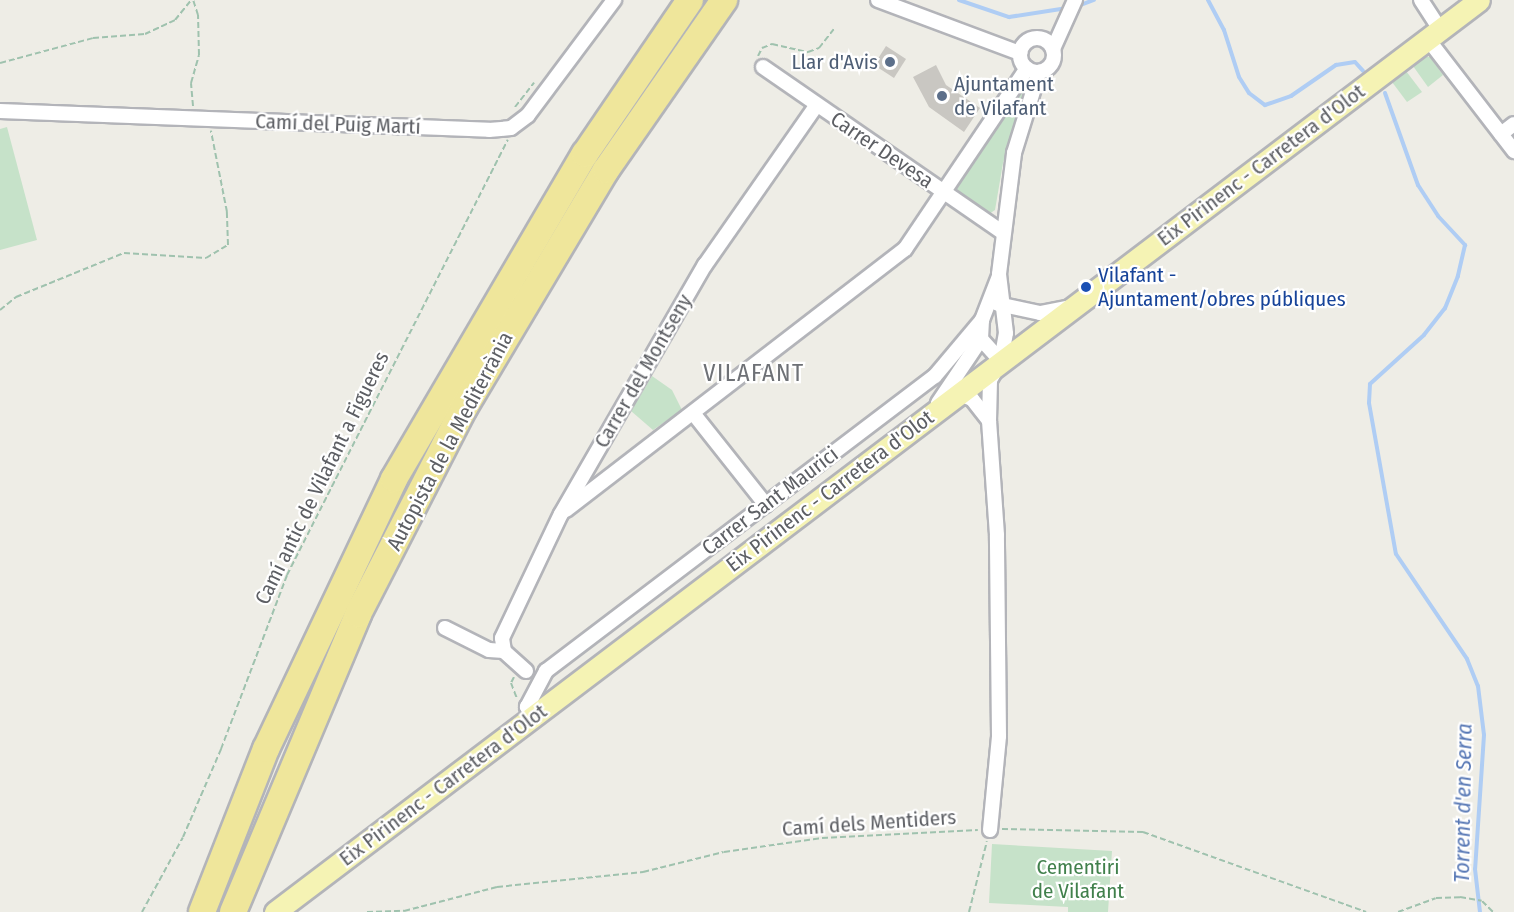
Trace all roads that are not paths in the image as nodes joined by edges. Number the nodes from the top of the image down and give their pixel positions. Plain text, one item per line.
1 (614, 0) edge
2 (690, 0) edge
3 (724, 0) edge
4 (878, 0) edge
5 (1075, 0) edge
6 (1420, 0) edge
7 (1479, 0) edge
8 (1434, 34) junction
9 (1053, 49) junction
10 (1020, 53) junction
11 (763, 67) road end
12 (1033, 70) junction
13 (816, 106) junction
14 (0, 111) edge
15 (1514, 124) edge
16 (1501, 134) junction
17 (1514, 151) edge
18 (944, 191) junction
19 (1002, 232) junction
20 (999, 274) junction
21 (1004, 305) junction
22 (1075, 306) junction
23 (986, 313) junction
24 (981, 339) junction
25 (1001, 361) junction
26 (966, 387) junction
27 (693, 413) junction
28 (989, 421) junction
29 (601, 444) junction
30 (624, 466) junction
31 (766, 505) junction
32 (561, 514) junction
33 (445, 628) dead end
34 (504, 651) junction
35 (526, 671) junction
36 (546, 671) junction
37 (532, 694) junction
38 (533, 717) junction
39 (990, 830) road end
40 (282, 907) edge
41 (202, 912) edge
42 (233, 912) edge

1 - 14 street, Camí del Puig Martí
2 - 41 highway, Autopista de la Mediterrània
3 - 42 highway, Autopista de la Mediterrània
4 - 10 street
5 - 9 street
6 - 8 street
7 - 8 main road, Eix Pirinenc - Carretera d'Olot
8 - 16 street
8 - 22 main road, Eix Pirinenc - Carretera d'Olot
9 - 10 street
9 - 12 street
10 - 12 street
11 - 13 street, Carrer Devesa
12 - 18 street
12 - 19 street
13 - 18 street, Carrer Devesa
13 - 29 street, Carrer del Montseny
15 - 16 street
16 - 17 street
18 - 19 street, Carrer Devesa
18 - 27 street
19 - 20 street
20 - 21 street
20 - 23 street
21 - 22 street
21 - 23 street
21 - 25 street
22 - 25 main road, Eix Pirinenc - Carretera d'Olot
23 - 24 street
23 - 31 street, Carrer Sant Maurici
24 - 25 street
24 - 26 street
25 - 26 main road, Eix Pirinenc - Carretera d'Olot
25 - 28 street
26 - 28 street
26 - 38 main road, Eix Pirinenc - Carretera d'Olot
27 - 30 street
27 - 31 street
28 - 39 street
29 - 30 street
29 - 32 street, Carrer del Montseny
30 - 32 street
31 - 36 street, Carrer Sant Maurici
32 - 34 street, Carrer del Montseny
33 - 34 street
34 - 35 street
35 - 36 street
35 - 37 street
36 - 37 street
37 - 38 street
38 - 40 main road, Eix Pirinenc - Carretera d'Olot

